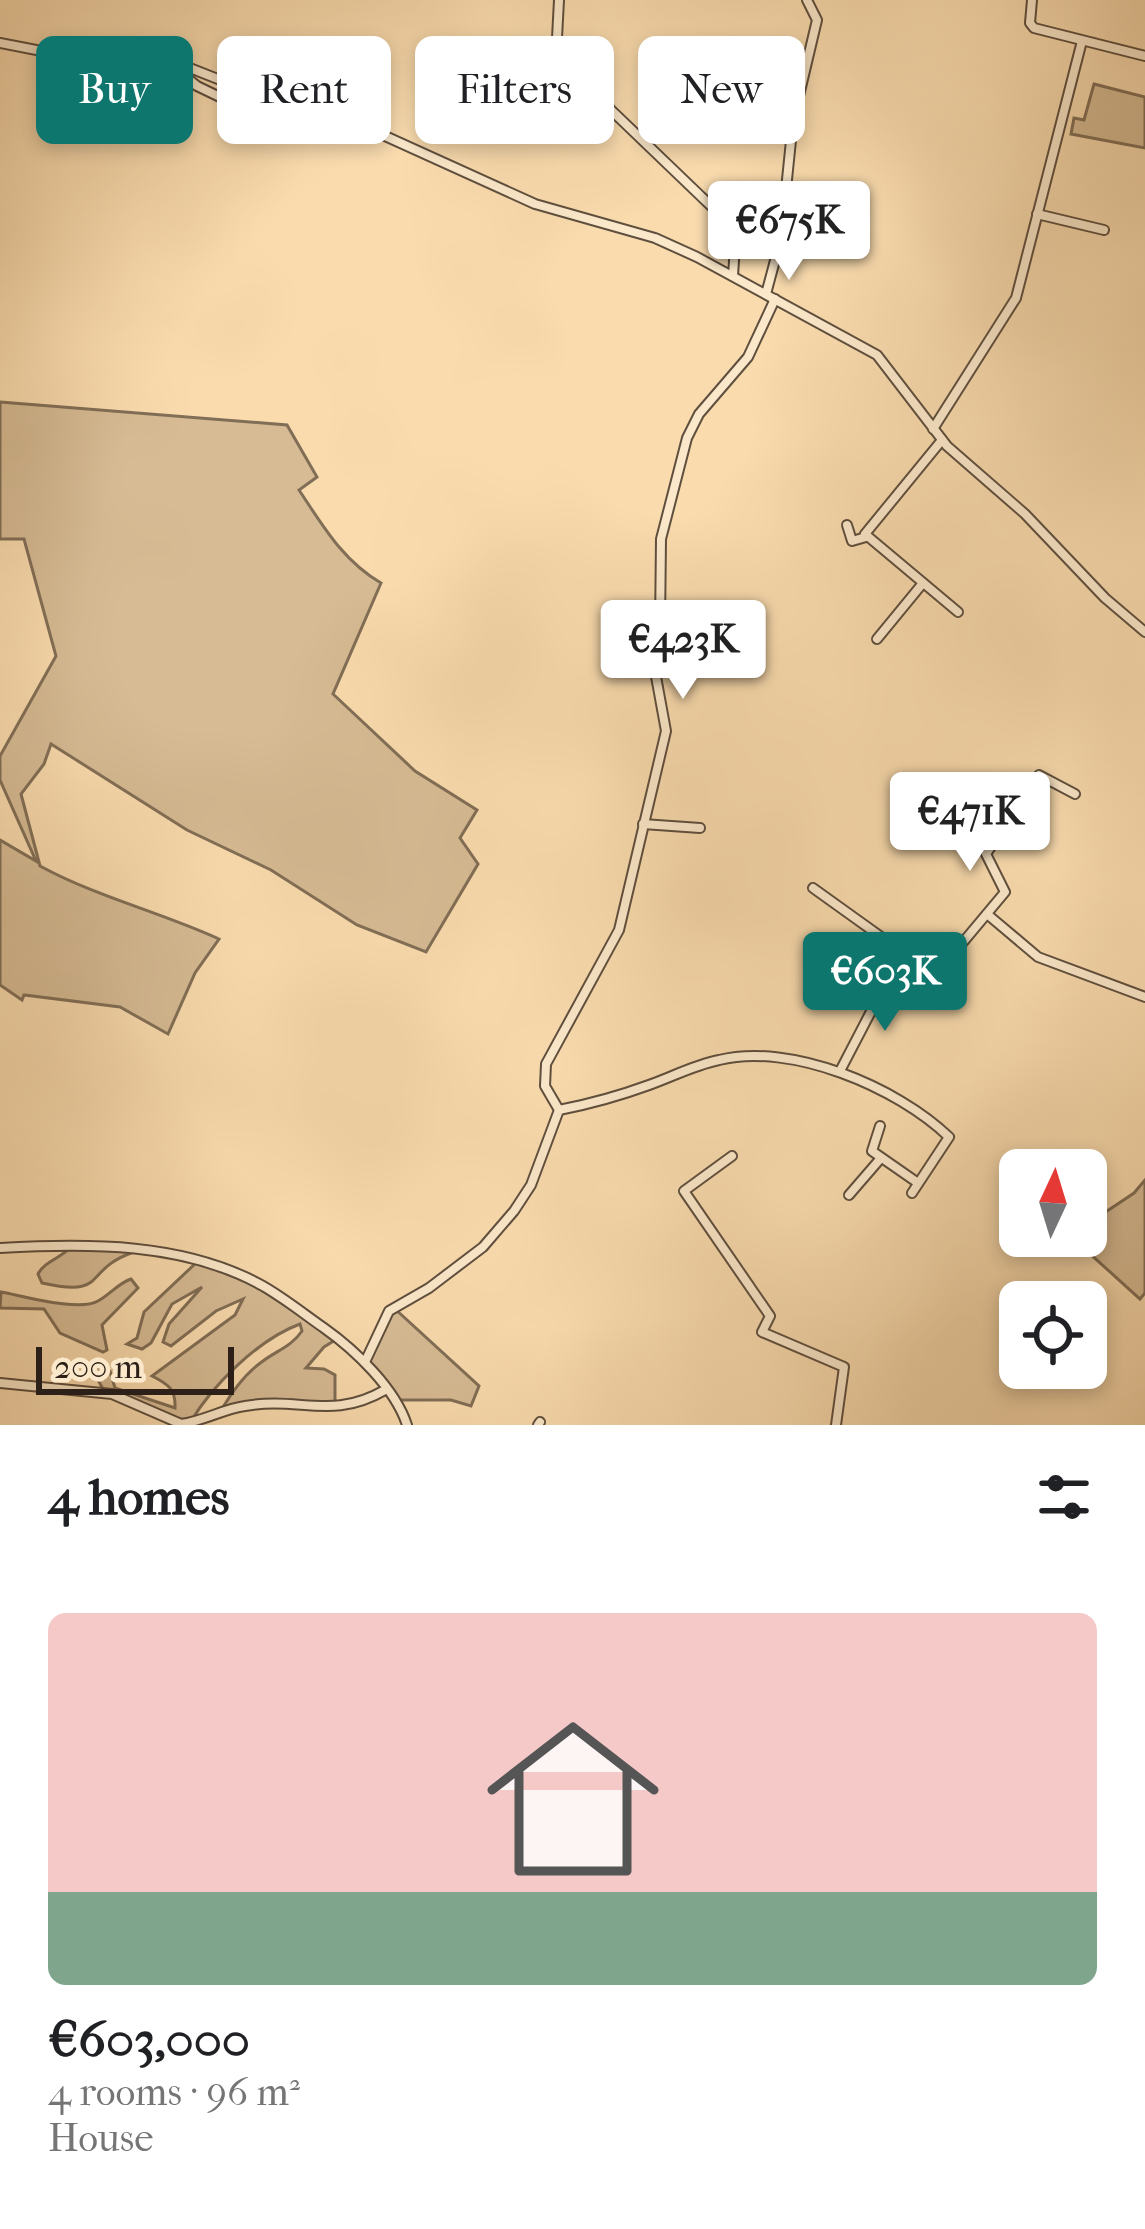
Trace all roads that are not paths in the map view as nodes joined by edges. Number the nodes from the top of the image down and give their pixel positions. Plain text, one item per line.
1 (559, 0) edge
2 (807, 0) edge
3 (1032, 0) edge
4 (1082, 41) junction
5 (0, 43) edge
6 (36, 50) edge
7 (1145, 56) edge
8 (391, 139) edge
9 (1036, 214) junction
10 (1104, 230) dead end
11 (733, 276) junction
12 (770, 297) junction
13 (933, 429) junction
14 (942, 440) junction
15 (847, 525) dead end
16 (866, 537) junction
17 (923, 584) junction
18 (958, 612) dead end
19 (1145, 632) edge
20 (877, 639) dead end
21 (1075, 794) dead end
22 (644, 824) junction
23 (700, 828) dead end
24 (813, 888) dead end
25 (987, 914) junction
26 (898, 949) junction
27 (1145, 997) edge
28 (840, 1071) junction
29 (560, 1110) junction
30 (880, 1126) dead end
31 (733, 1156) dead end
32 (881, 1158) junction
33 (918, 1183) junction
34 (912, 1193) dead end
35 (849, 1195) dead end
36 (0, 1247) edge
37 (365, 1362) junction
38 (0, 1382) edge
39 (385, 1390) junction
40 (407, 1425) edge
41 (836, 1425) edge

1 - 11 street
2 - 12 street
3 - 4 street
4 - 7 street
4 - 9 street
5 - 6 street
8 - 11 street
9 - 10 street
9 - 13 street
11 - 12 street
12 - 13 street
12 - 22 street
13 - 14 street
14 - 16 street
14 - 19 street
15 - 16 street
16 - 17 street
17 - 18 street
17 - 20 street
21 - 25 street
22 - 23 street
22 - 29 street
24 - 26 street
25 - 26 street
25 - 27 street
26 - 28 street
28 - 29 street
28 - 33 street
29 - 37 street
30 - 32 street
31 - 41 street
32 - 33 street
32 - 35 street
33 - 34 street
36 - 37 street
37 - 39 street
38 - 39 street
39 - 40 street

